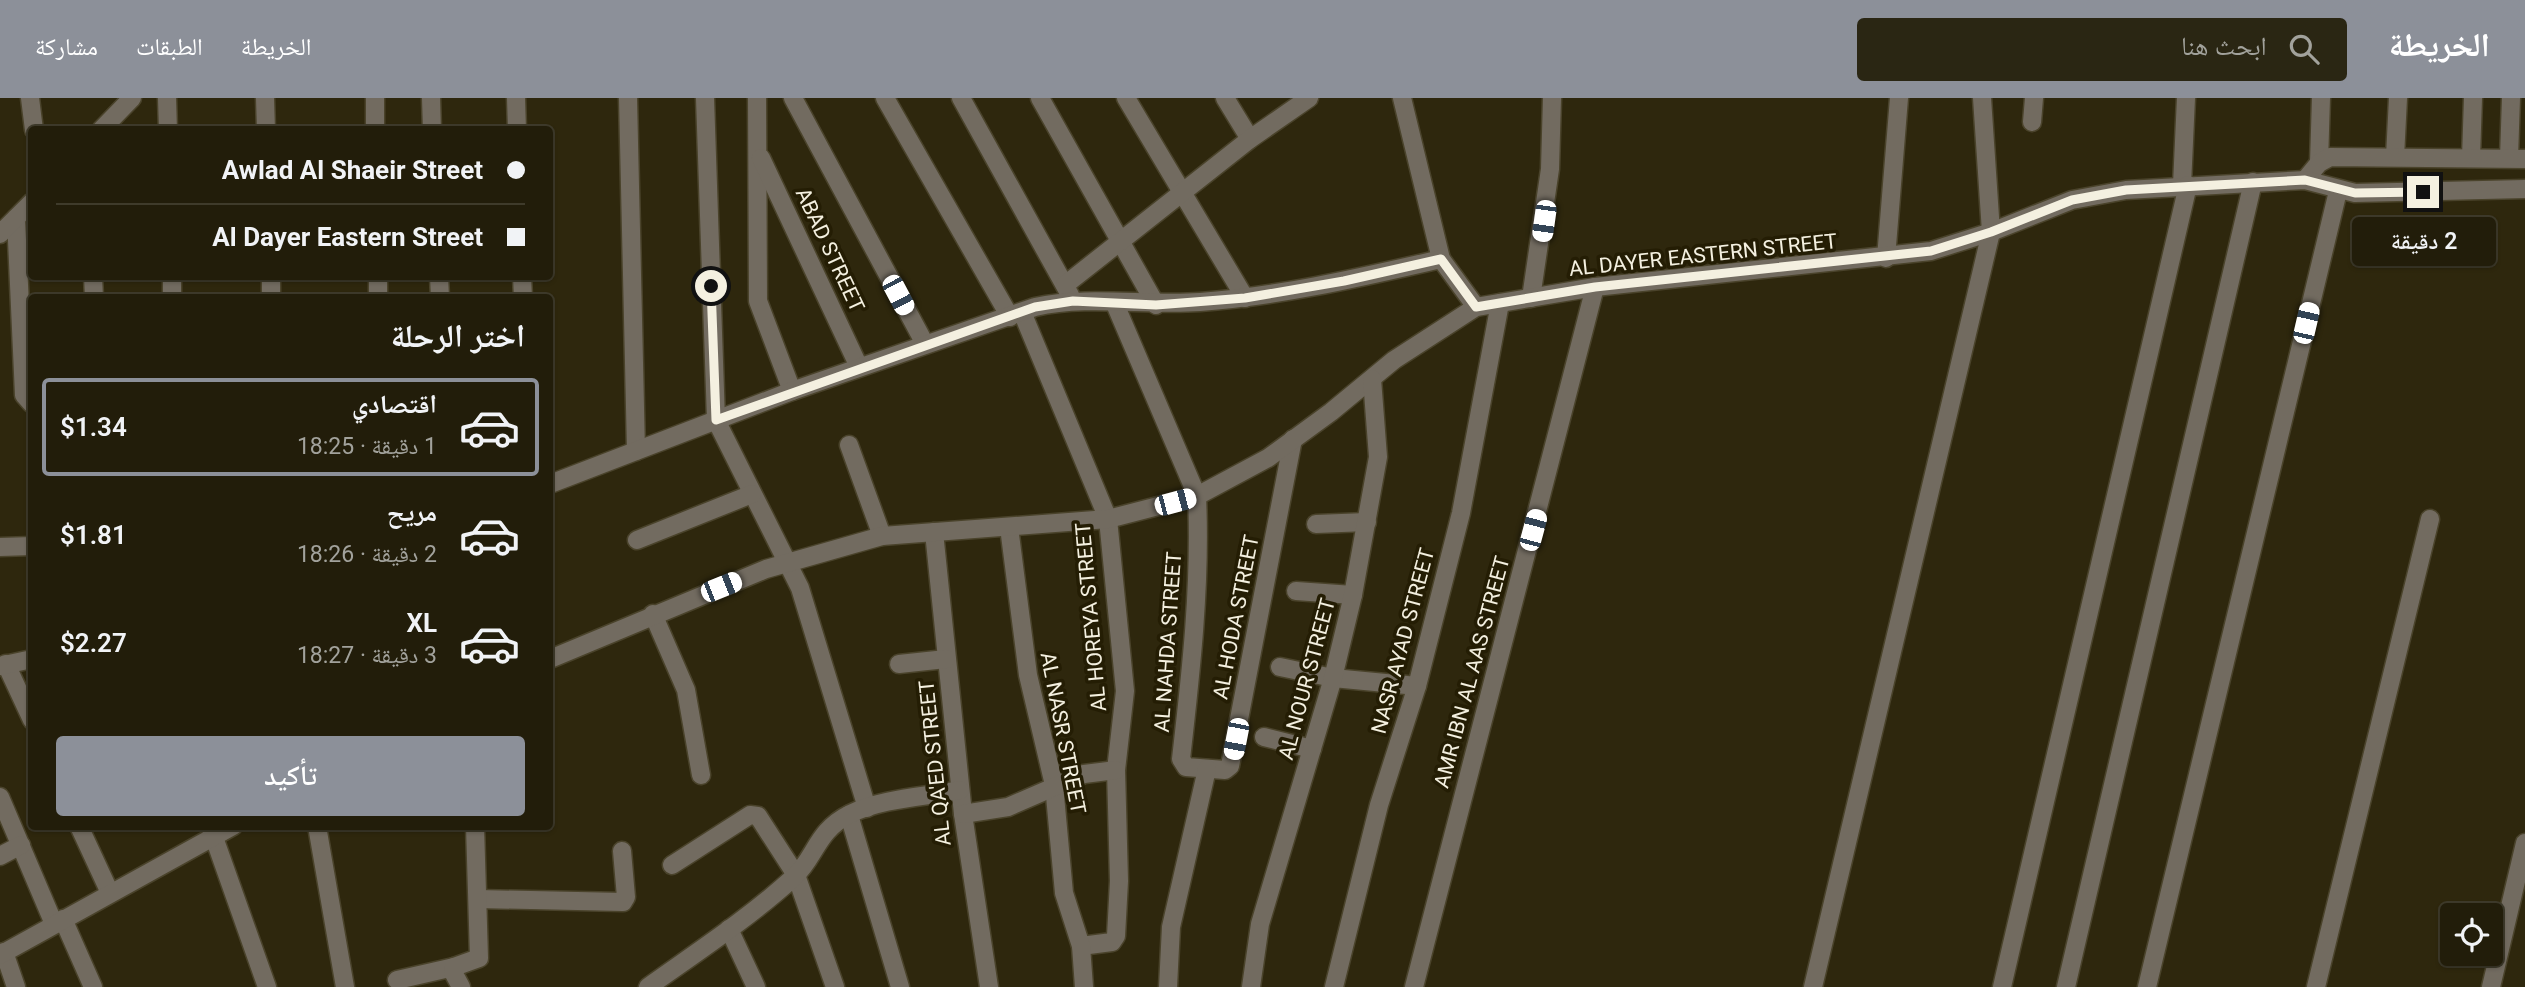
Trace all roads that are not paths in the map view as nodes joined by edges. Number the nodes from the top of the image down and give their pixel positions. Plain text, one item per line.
1 (30, 98) edge
2 (132, 98) edge
3 (167, 98) edge
4 (265, 98) edge
5 (374, 98) edge
6 (431, 98) edge
7 (516, 98) edge
8 (628, 98) edge
9 (705, 98) edge
10 (757, 98) edge
11 (793, 98) edge
12 (885, 98) edge
13 (961, 98) edge
14 (1040, 98) edge
15 (1126, 98) edge
16 (1225, 98) edge
17 (1309, 98) edge
18 (1402, 98) edge
19 (1552, 98) edge
20 (1899, 98) edge
21 (1982, 98) edge
22 (2034, 98) edge
23 (2186, 98) edge
24 (2322, 98) edge
25 (2398, 98) edge
26 (2473, 98) edge
27 (2511, 98) edge
28 (2032, 122) dead end
29 (34, 126) edge
30 (105, 126) edge
31 (168, 126) edge
32 (266, 126) edge
33 (375, 126) edge
34 (432, 126) edge
35 (517, 126) edge
36 (1250, 139) junction
37 (758, 153) junction
38 (2395, 157) junction
39 (2471, 158) junction
40 (2517, 159) edge
41 (2319, 163) junction
42 (2305, 180) junction
43 (2253, 182) junction
44 (2185, 185) junction
45 (2525, 189) edge
46 (2338, 191) junction
47 (1181, 192) junction
48 (28, 206) edge
49 (16, 218) junction
50 (1991, 232) junction
51 (0, 234) edge
52 (1120, 242) junction
53 (1886, 258) junction
54 (1441, 259) junction
55 (1595, 287) junction
56 (1069, 293) junction
57 (1245, 298) junction
58 (1531, 298) junction
59 (1500, 303) junction
60 (1115, 304) junction
61 (1156, 305) junction
62 (1476, 307) junction
63 (1016, 315) junction
64 (26, 328) edge
65 (925, 344) junction
66 (859, 367) junction
67 (1373, 379) junction
68 (793, 391) junction
69 (28, 399) edge
70 (716, 420) junction
71 (1293, 439) junction
72 (849, 445) dead end
73 (636, 451) junction
74 (553, 483) edge
75 (752, 494) junction
76 (1197, 496) junction
77 (1108, 519) junction
78 (2430, 519) dead end
79 (1367, 523) junction
80 (1316, 524) dead end
81 (1009, 527) junction
82 (934, 532) junction
83 (882, 536) junction
84 (637, 540) dead end
85 (28, 546) edge
86 (0, 547) edge
87 (787, 563) junction
88 (1296, 591) dead end
89 (1353, 595) junction
90 (653, 614) junction
91 (553, 658) edge
92 (946, 659) junction
93 (28, 660) edge
94 (899, 664) dead end
95 (3, 665) edge
96 (1280, 667) dead end
97 (1333, 678) junction
98 (1417, 686) junction
99 (28, 712) edge
100 (1264, 737) dead end
101 (1312, 749) junction
102 (1207, 769) junction
103 (1116, 770) junction
104 (701, 775) dead end
105 (1054, 785) junction
106 (960, 790) junction
107 (0, 797) edge
108 (867, 808) junction
109 (963, 814) junction
110 (849, 815) junction
111 (81, 830) edge
112 (318, 830) edge
113 (475, 830) edge
114 (212, 831) edge
115 (2525, 844) edge
116 (21, 845) junction
117 (622, 851) dead end
118 (0, 856) edge
119 (672, 865) dead end
120 (796, 875) junction
121 (110, 893) junction
122 (478, 899) junction
123 (59, 921) junction
124 (729, 929) junction
125 (1081, 946) junction
126 (2, 953) edge
127 (454, 967) junction
128 (397, 980) dead end
129 (16, 987) edge
130 (93, 987) edge
131 (267, 987) edge
132 (345, 987) edge
133 (461, 987) edge
134 (648, 987) edge
135 (756, 987) edge
136 (835, 987) edge
137 (900, 987) edge
138 (989, 987) edge
139 (1084, 987) edge
140 (1168, 987) edge
141 (1251, 987) edge
142 (1334, 987) edge
143 (1414, 987) edge
144 (1812, 987) edge
145 (2002, 987) edge
146 (2066, 987) edge
147 (2147, 987) edge
148 (2316, 987) edge
149 (2491, 987) edge

1 - 29 street
2 - 30 street
3 - 31 street
4 - 32 street
5 - 33 street
6 - 34 street
7 - 35 street
8 - 73 street
9 - 70 street
10 - 37 street
11 - 65 street
12 - 63 street, AL HOREYA STREET
13 - 56 street
14 - 52 street
15 - 47 street
16 - 36 street
17 - 36 street
18 - 54 street
19 - 58 street
20 - 53 street
21 - 50 street
22 - 28 street
23 - 44 street
24 - 41 street
25 - 38 street
26 - 39 street
27 - 40 street
36 - 47 street
37 - 66 street, ABAD STREET
37 - 68 street
38 - 39 street
38 - 41 street
39 - 40 street
41 - 42 street
42 - 43 street, AL DAYER EASTERN STREET
42 - 46 street, AL DAYER EASTERN STREET
43 - 44 street, AL DAYER EASTERN STREET
43 - 146 street
44 - 50 street, AL DAYER EASTERN STREET
44 - 145 street
45 - 46 street, AL DAYER EASTERN STREET
46 - 147 street
47 - 52 street
47 - 57 street
48 - 49 street
49 - 51 street
49 - 64 street
50 - 53 street, AL DAYER EASTERN STREET
50 - 144 street
52 - 56 street
52 - 61 street
53 - 55 street, AL DAYER EASTERN STREET
54 - 57 street
54 - 62 street
55 - 58 street, AL DAYER EASTERN STREET
55 - 143 street, AMR IBN AL AAS STREET
56 - 60 street
56 - 63 street
57 - 61 street
58 - 59 street, AL DAYER EASTERN STREET
59 - 62 street, AL DAYER EASTERN STREET
59 - 98 street, NASR AYAD STREET
60 - 61 street
60 - 76 street, AL NAHDA STREET
62 - 67 street, AL DAYER EASTERN STREET
63 - 65 street
63 - 77 street, AL HOREYA STREET
64 - 69 street
65 - 66 street
66 - 68 street
67 - 71 street, AL DAYER EASTERN STREET
67 - 79 street, AL NOUR STREET
68 - 70 street
70 - 73 street
70 - 75 street
71 - 76 street, AL DAYER EASTERN STREET
71 - 102 street, AL HODA STREET
72 - 83 street
73 - 74 street
75 - 84 street
75 - 87 street
76 - 77 street, AL DAYER EASTERN STREET
76 - 102 street, AL NAHDA STREET
77 - 81 street, AL DAYER EASTERN STREET
77 - 103 street, AL HOREYA STREET
78 - 148 street
79 - 80 street
79 - 89 street, AL NOUR STREET
81 - 82 street, AL DAYER EASTERN STREET
81 - 105 street, AL NASR STREET
82 - 83 street, AL DAYER EASTERN STREET
82 - 92 street, AL QA'ED STREET
83 - 87 street, AL DAYER EASTERN STREET
85 - 86 street
87 - 90 street, AL DAYER EASTERN STREET
87 - 108 street
88 - 89 street
89 - 97 street, AL NOUR STREET
90 - 91 street, AL DAYER EASTERN STREET
90 - 104 street
92 - 94 street
92 - 106 street, AL QA'ED STREET
93 - 95 street
95 - 99 street
96 - 97 street
97 - 98 street
97 - 101 street, AL NOUR STREET
98 - 142 street, NASR AYAD STREET
100 - 101 street
101 - 141 street, AL NOUR STREET
102 - 140 street
103 - 105 street
103 - 125 street, AL HOREYA STREET
105 - 109 street
105 - 125 street, AL NASR STREET
106 - 108 street
106 - 109 street, AL QA'ED STREET
107 - 116 street
108 - 110 street
109 - 138 street, AL QA'ED STREET
110 - 120 street
110 - 137 street
111 - 121 street
112 - 132 street
113 - 122 street
114 - 121 street
114 - 131 street
115 - 149 street
116 - 118 street
116 - 123 street
117 - 122 street
119 - 120 street
120 - 124 street
120 - 136 street
121 - 123 street
122 - 127 street
123 - 126 street
123 - 130 street
124 - 134 street
124 - 135 street
125 - 139 street, AL NASR STREET
126 - 129 street
127 - 128 street
127 - 133 street

